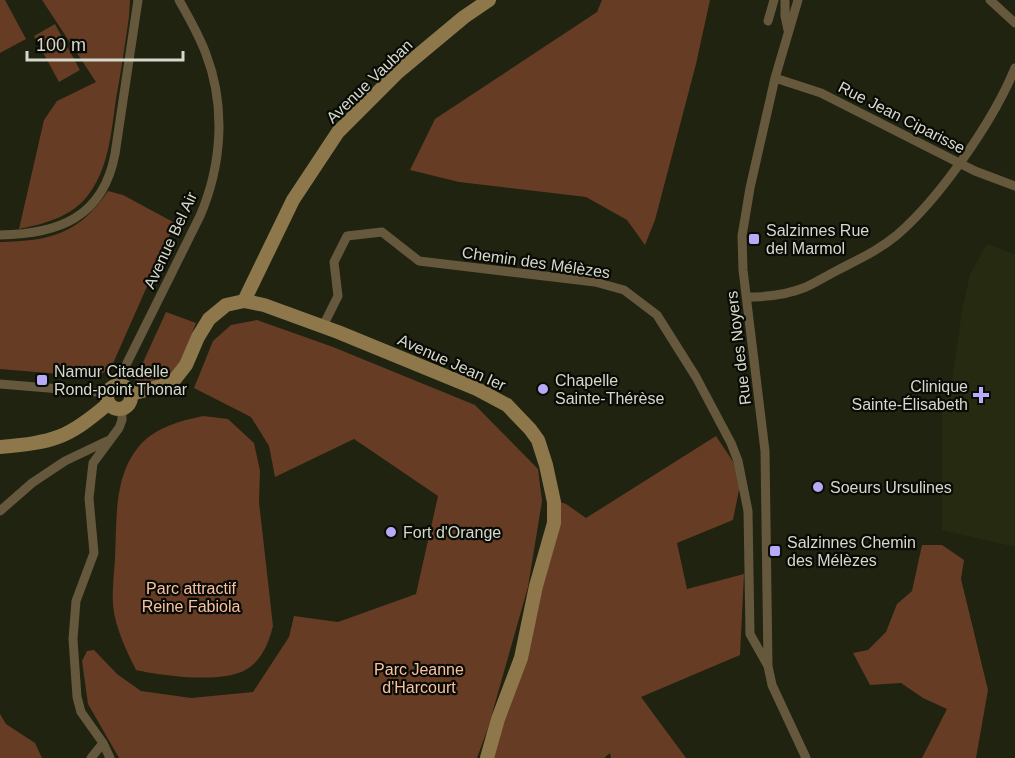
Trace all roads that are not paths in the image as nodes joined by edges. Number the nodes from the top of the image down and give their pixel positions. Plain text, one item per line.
1 (138, 0) edge
2 (179, 0) edge
3 (489, 0) edge
4 (774, 0) edge
5 (786, 0) edge
6 (798, 0) edge
7 (990, 0) edge
8 (768, 21) dead end
9 (1015, 23) edge
10 (789, 32) junction
11 (1015, 68) edge
12 (775, 78) junction
13 (959, 162) junction
14 (1015, 186) edge
15 (0, 235) edge
16 (748, 297) junction
17 (244, 301) junction
18 (323, 326) junction
19 (0, 384) edge
20 (115, 397) junction
21 (111, 438) junction
22 (0, 447) edge
23 (0, 511) edge
24 (768, 666) junction
25 (102, 743) junction
26 (91, 758) edge
27 (110, 758) edge
28 (487, 758) edge
29 (806, 758) edge

1 - 15 street
2 - 20 street, Avenue Bel Air
3 - 17 main road, Avenue Vauban
4 - 8 street
5 - 10 street, Rue des Noyers
6 - 10 street, Rue des Noyers
7 - 9 street
10 - 12 street, Rue des Noyers
11 - 13 street
12 - 13 street, Rue Jean Ciparisse
12 - 16 street, Rue des Noyers
13 - 14 street, Rue Jean Ciparisse
13 - 16 street
16 - 24 street, Rue des Noyers
17 - 18 main road, Avenue Jean Ier
17 - 20 main road
18 - 24 street, Chemin des Mélèzes
18 - 28 main road, Avenue Jean Ier
19 - 20 street
20 - 21 street, Avenue Bel Air
20 - 22 main road
21 - 23 street
21 - 25 street, Avenue Bel Air
24 - 29 street
25 - 26 street
25 - 27 street, Avenue Bel Air

